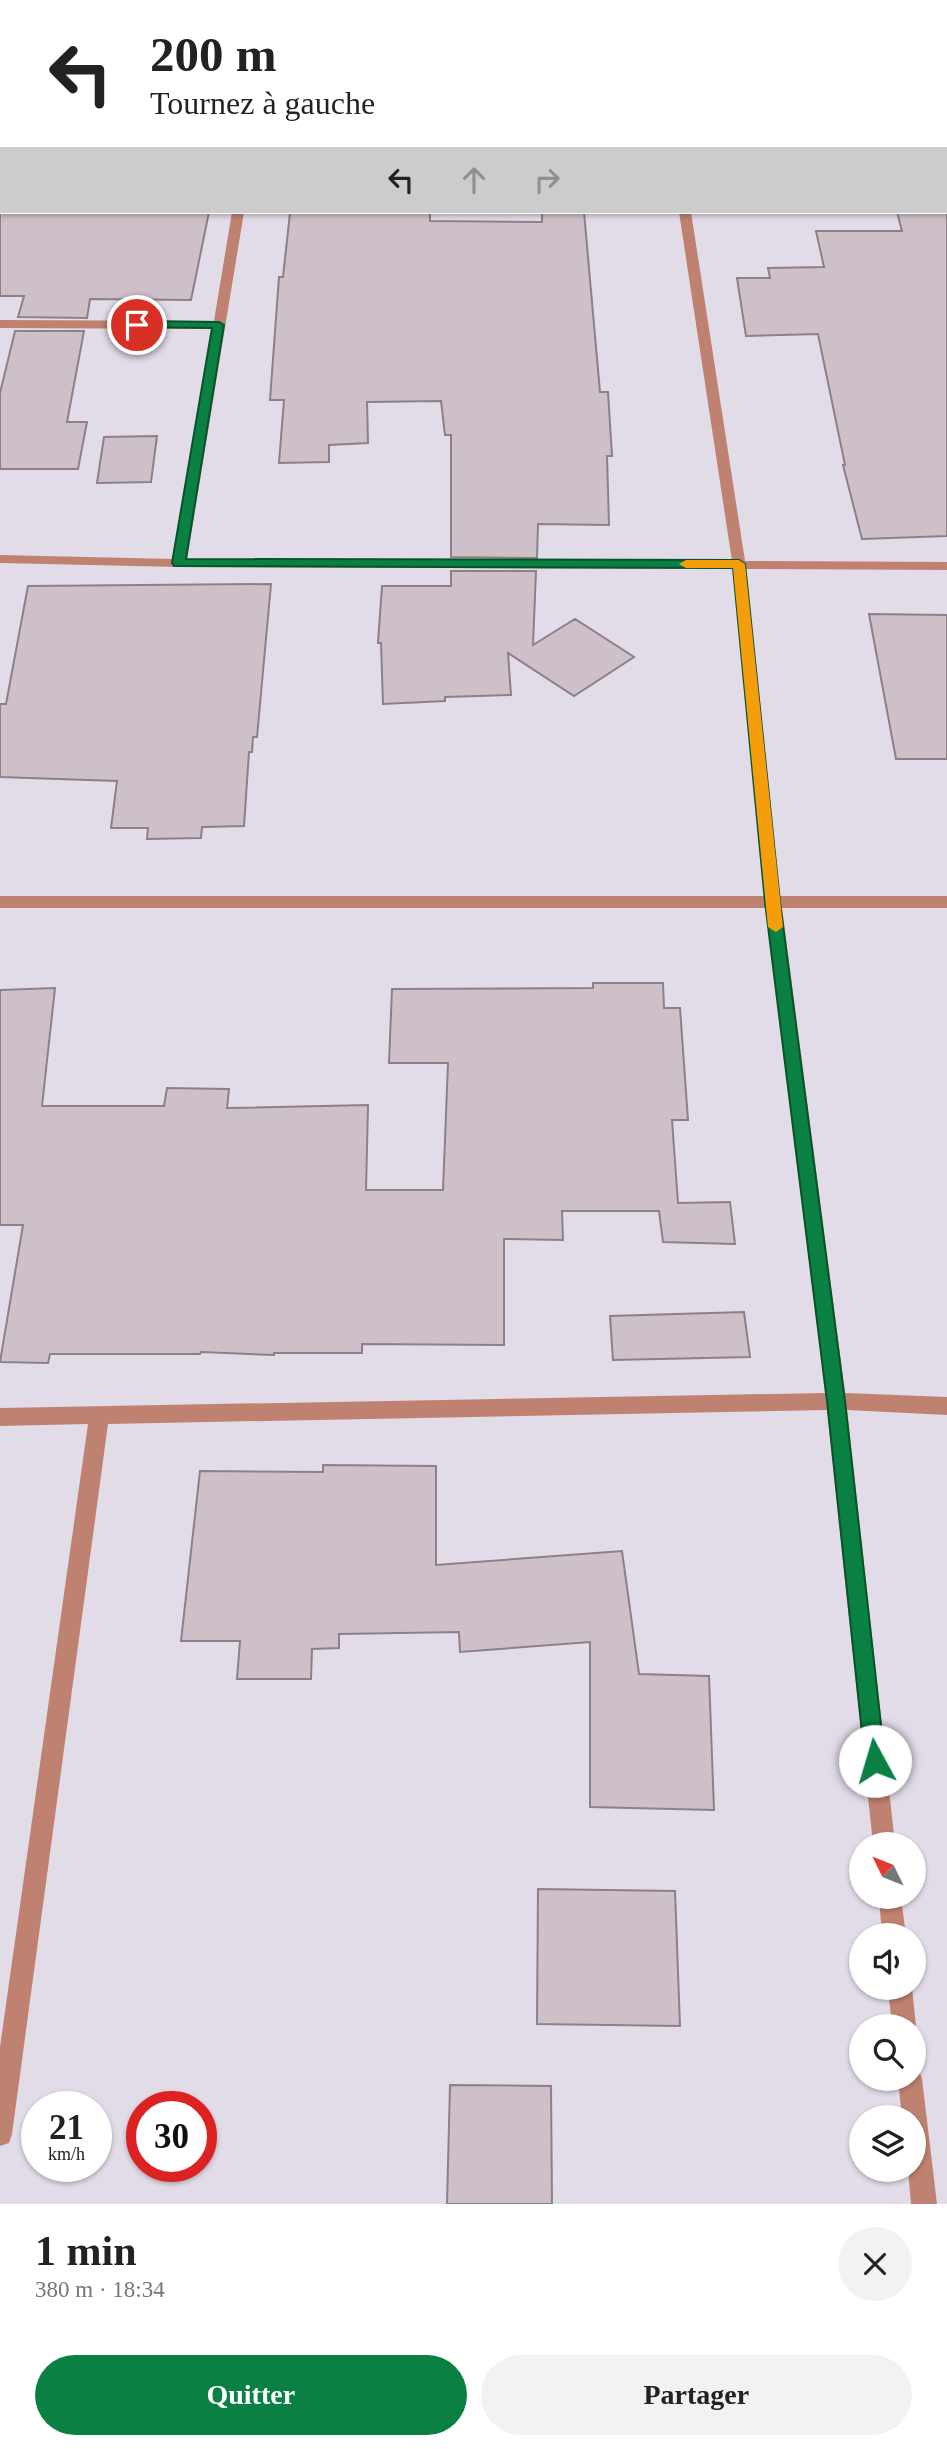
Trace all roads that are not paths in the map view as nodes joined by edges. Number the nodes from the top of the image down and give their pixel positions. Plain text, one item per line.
1 (238, 214) edge
2 (685, 214) edge
3 (0, 324) edge
4 (219, 325) junction
5 (0, 559) edge
6 (179, 563) junction
7 (739, 564) junction
8 (947, 566) edge
9 (0, 902) edge
10 (773, 902) junction
11 (947, 902) edge
12 (836, 1401) junction
13 (947, 1406) edge
14 (0, 1417) edge
15 (99, 1417) junction
16 (883, 1832) edge
17 (911, 2091) edge
18 (0, 2134) edge
19 (924, 2204) edge

1 - 4 street
2 - 7 street
3 - 4 street
4 - 6 street
5 - 6 street
6 - 7 street
7 - 8 street
7 - 10 street
9 - 10 street
10 - 11 street
10 - 12 street
12 - 13 street
12 - 15 street
12 - 16 street
14 - 15 street
15 - 18 street
17 - 19 street

